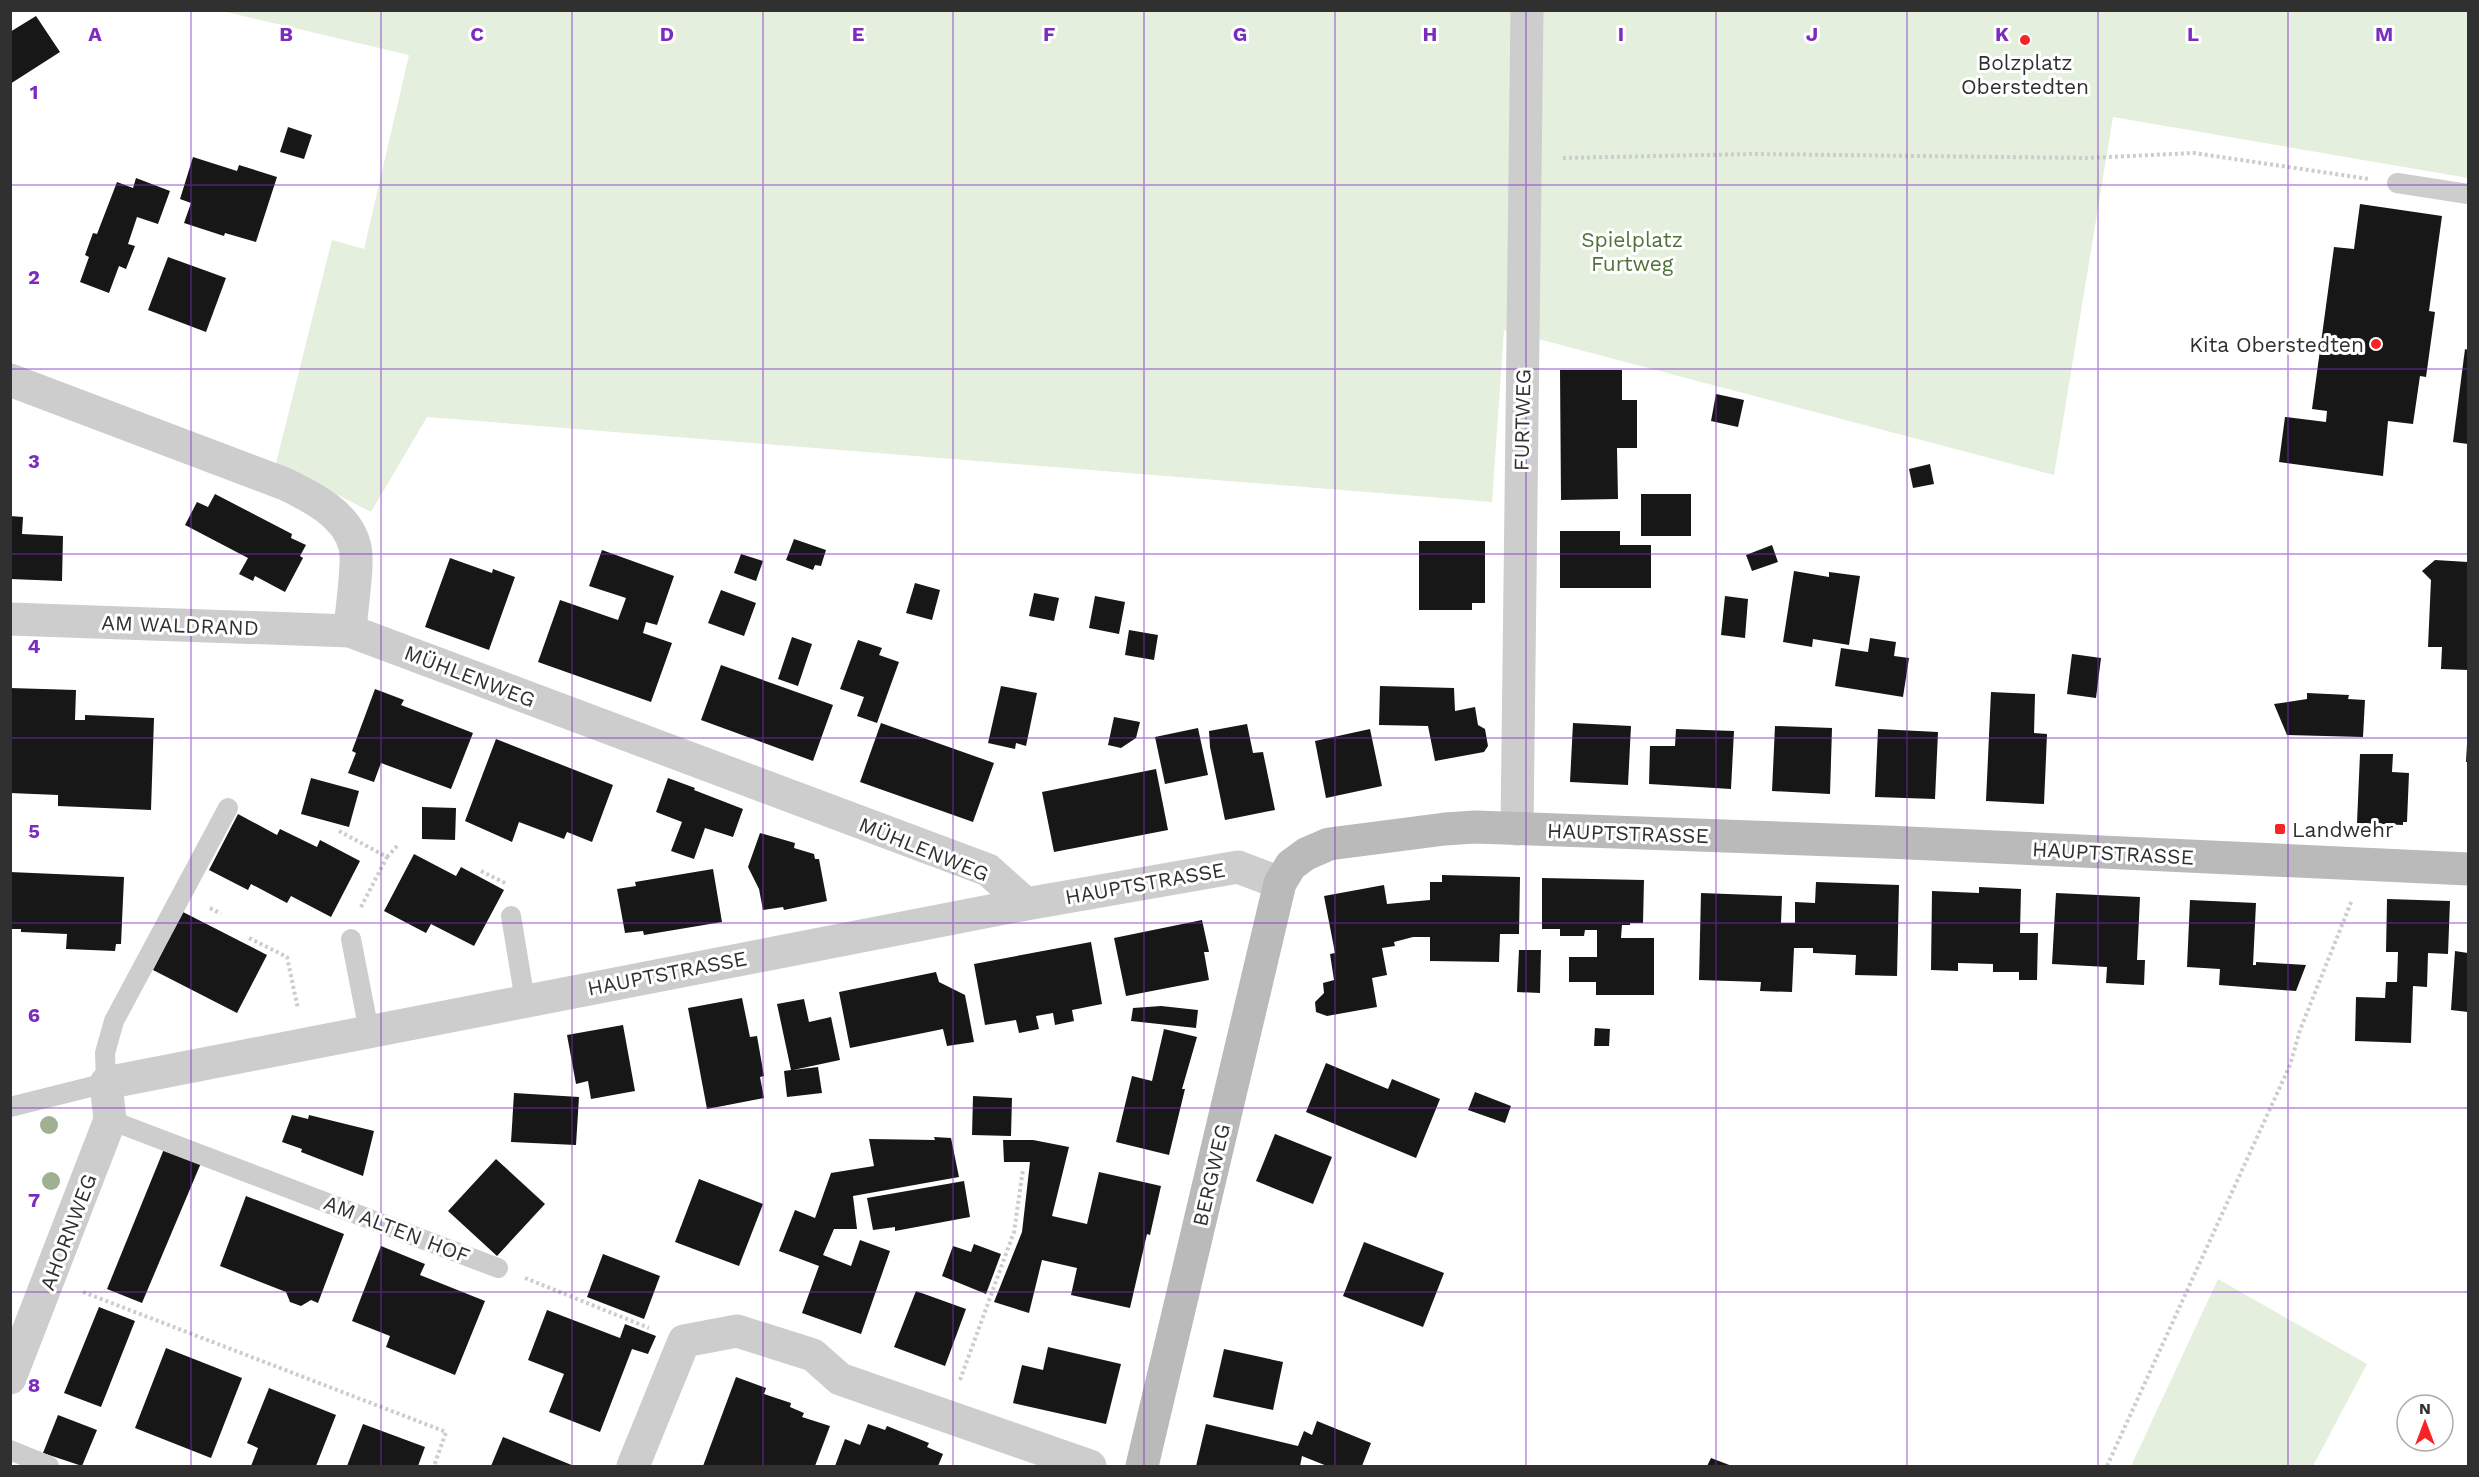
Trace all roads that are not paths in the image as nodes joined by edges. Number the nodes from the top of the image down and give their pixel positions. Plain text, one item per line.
1 (1527, 10) edge
2 (2397, 183) road end
3 (2469, 194) edge
4 (10, 380) edge
5 (10, 619) edge
6 (350, 631) junction
7 (228, 808) dead end
8 (1517, 829) junction
9 (2469, 869) edge
10 (1280, 883) junction
11 (1026, 904) junction
12 (511, 916) dead end
13 (351, 939) road end
14 (525, 1001) junction
15 (369, 1031) junction
16 (106, 1083) junction
17 (10, 1107) edge
18 (110, 1120) junction
19 (498, 1268) road end
20 (10, 1378) edge
21 (10, 1450) edge
22 (49, 1467) edge
23 (633, 1467) edge
24 (1090, 1467) edge
25 (1142, 1467) edge

1 - 8 street, FURTWEG
2 - 3 lane
4 - 6 street
5 - 6 street, AM WALDRAND
6 - 11 street, MÜHLENWEG
7 - 16 lane
8 - 9 street, HAUPTSTRASSE
8 - 10 street, HAUPTSTRASSE
10 - 11 street, HAUPTSTRASSE
10 - 25 street, BERGWEG
11 - 14 street, HAUPTSTRASSE
12 - 14 lane
13 - 15 lane
14 - 15 street, HAUPTSTRASSE
15 - 16 street, HAUPTSTRASSE
16 - 17 lane
16 - 18 street, AHORNWEG
18 - 19 lane, AM ALTEN HOF
18 - 20 street, AHORNWEG
21 - 22 lane
23 - 24 street

